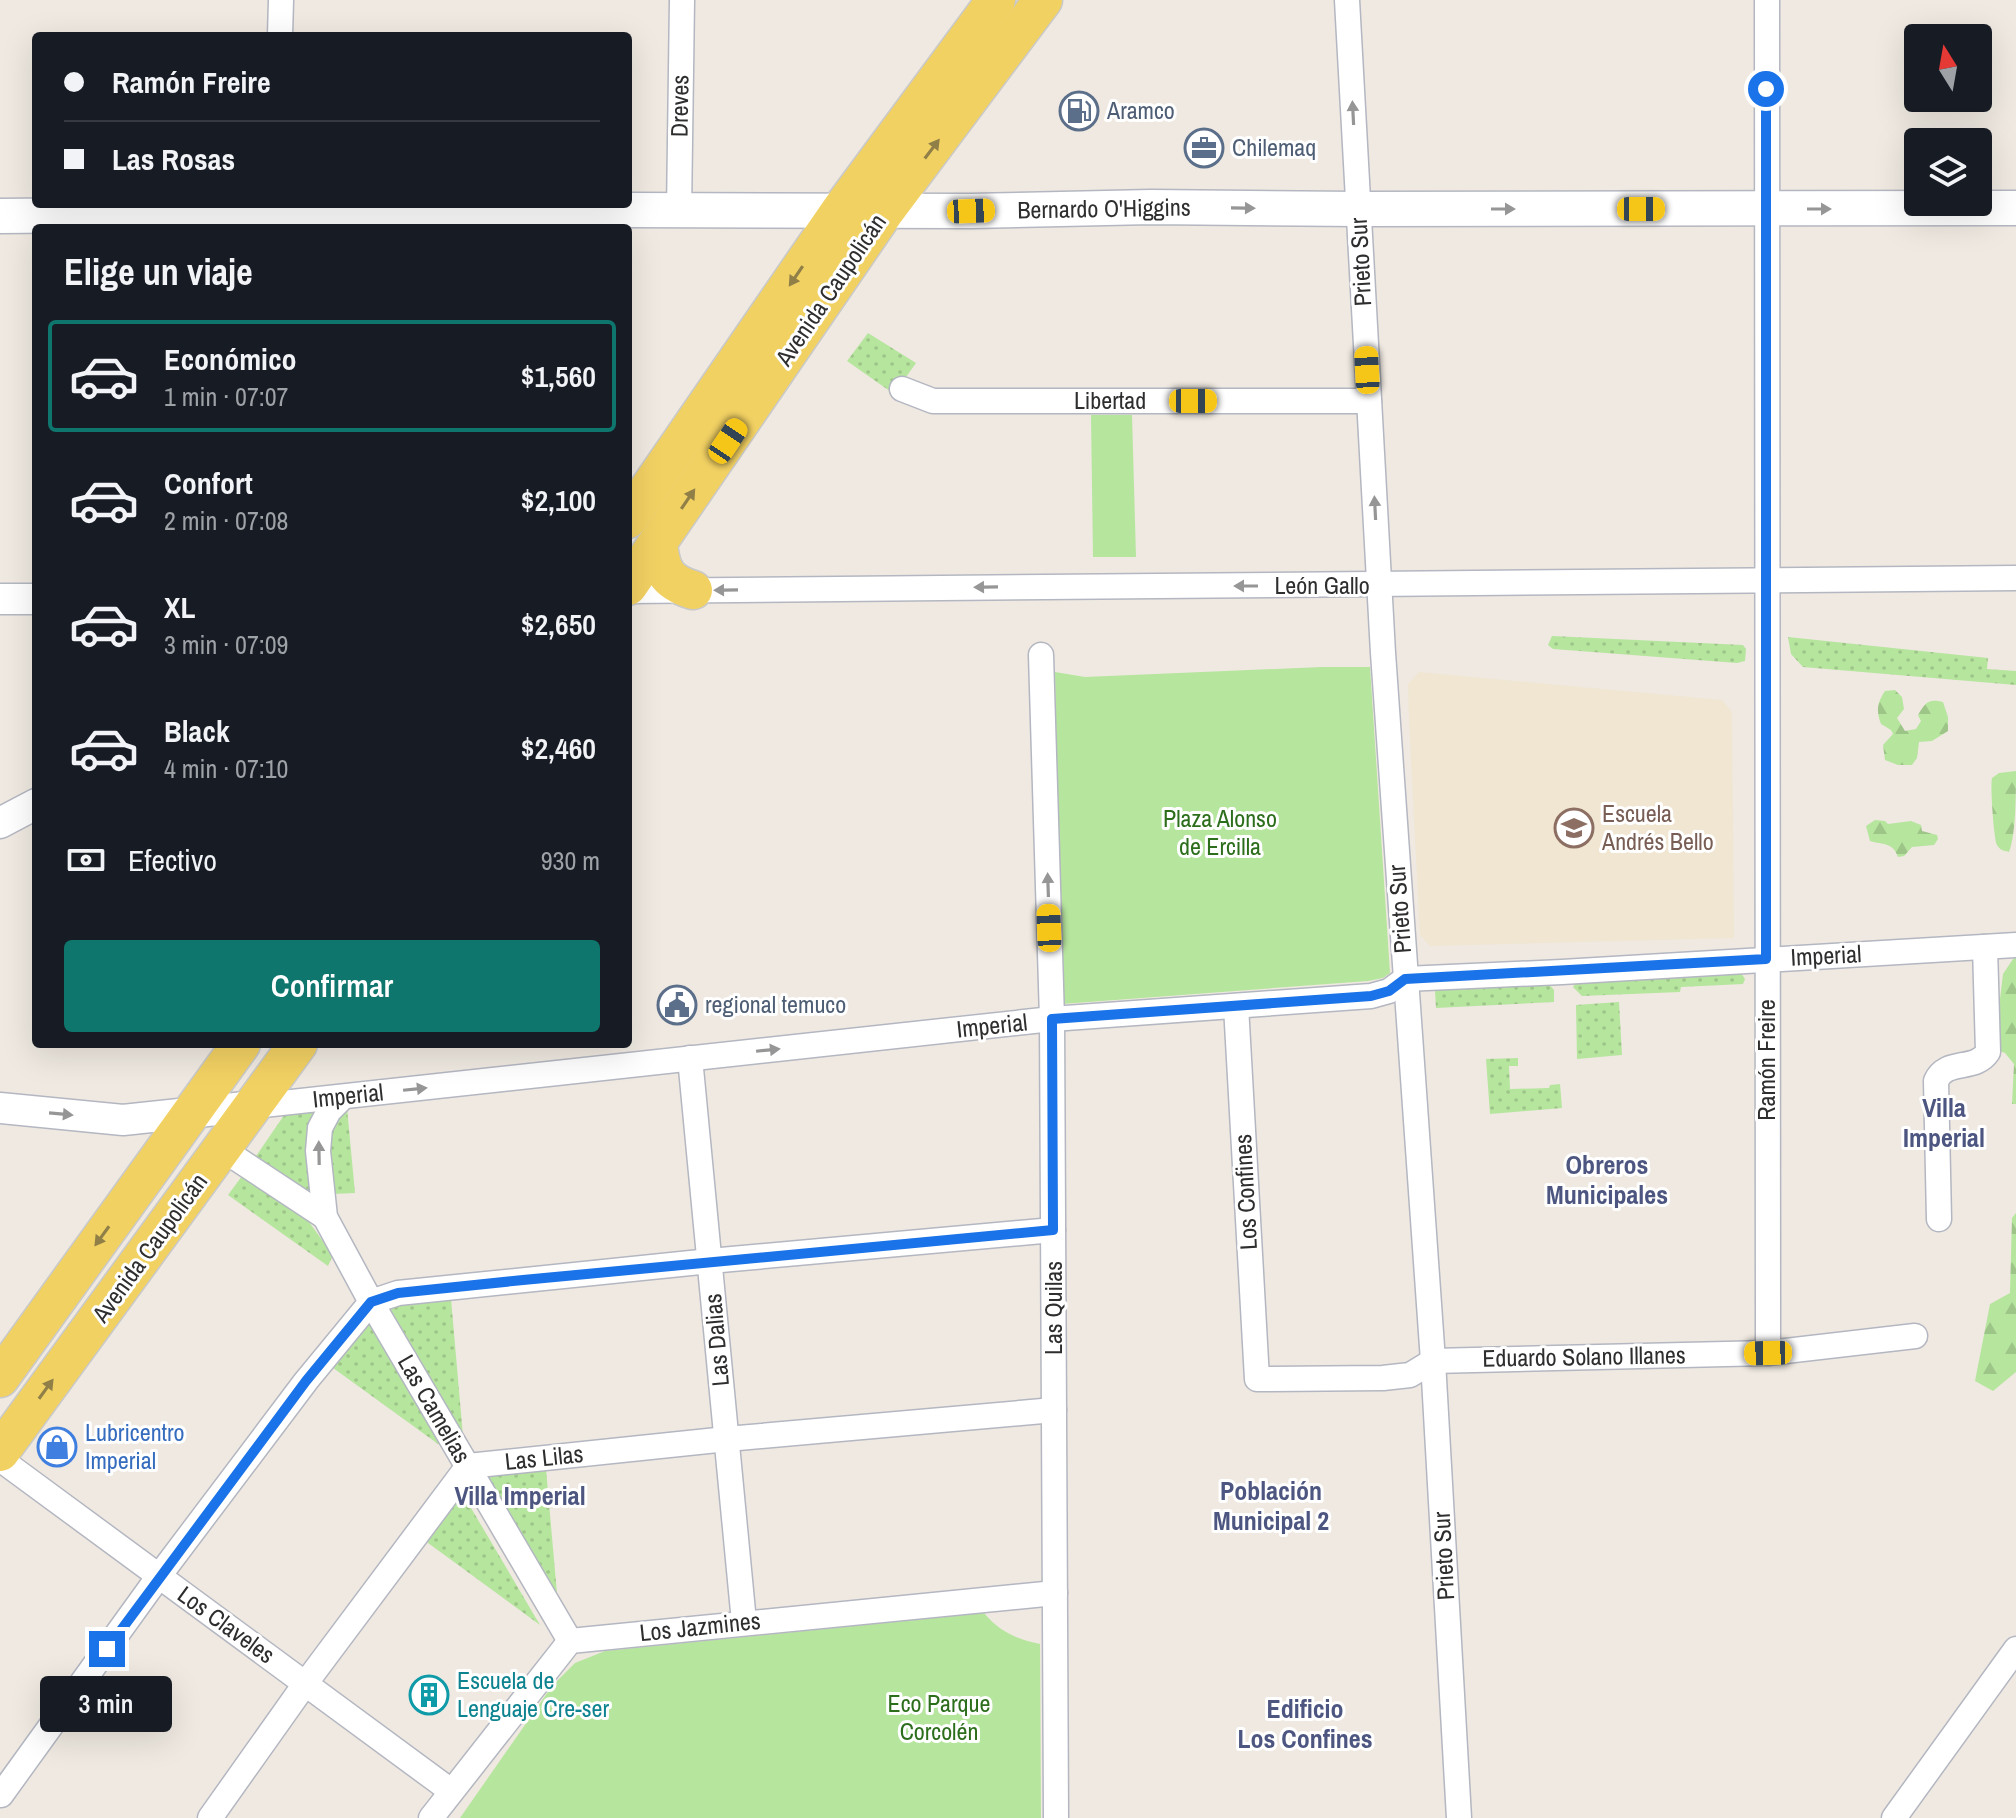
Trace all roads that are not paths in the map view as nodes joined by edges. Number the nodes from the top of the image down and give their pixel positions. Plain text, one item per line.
1 (281, 0) edge
2 (682, 0) edge
3 (996, 0) edge
4 (1043, 0) edge
5 (1347, 0) edge
6 (1767, 0) edge
7 (280, 32) edge
8 (2016, 208) edge
9 (1359, 209) junction
10 (1766, 209) junction
11 (679, 211) junction
12 (840, 211) junction
13 (885, 211) junction
14 (0, 216) edge
15 (279, 216) edge
16 (902, 389) dead end
17 (1369, 401) junction
18 (632, 513) edge
19 (658, 544) junction
20 (2016, 578) edge
21 (632, 582) edge
22 (1767, 582) junction
23 (1380, 585) junction
24 (632, 588) edge
25 (693, 590) junction
26 (0, 599) edge
27 (32, 599) edge
28 (1041, 655) dead end
29 (32, 806) edge
30 (0, 823) edge
31 (2016, 945) edge
32 (1985, 947) junction
33 (1766, 959) junction
34 (1405, 979) junction
35 (1236, 1006) junction
36 (1052, 1019) junction
37 (238, 1048) edge
38 (295, 1048) edge
39 (690, 1058) junction
40 (343, 1097) junction
41 (254, 1106) junction
42 (0, 1108) edge
43 (190, 1114) junction
44 (123, 1120) junction
45 (222, 1149) junction
46 (156, 1162) junction
47 (325, 1217) junction
48 (1939, 1219) dead end
49 (1053, 1230) junction
50 (710, 1261) junction
51 (371, 1302) junction
52 (1915, 1336) dead end
53 (1768, 1353) junction
54 (1433, 1361) junction
55 (0, 1378) edge
56 (1257, 1379) joint
57 (1054, 1410) junction
58 (727, 1439) junction
59 (0, 1452) edge
60 (0, 1459) edge
61 (468, 1466) junction
62 (159, 1576) junction
63 (1055, 1593) junction
64 (744, 1622) junction
65 (570, 1641) junction
66 (2016, 1649) edge
67 (305, 1684) junction
68 (451, 1791) junction
69 (1, 1795) edge
70 (210, 1818) edge
71 (431, 1818) edge
72 (1056, 1818) edge
73 (1459, 1818) edge
74 (1894, 1818) edge

1 - 7 street
2 - 11 street, Dreves
3 - 12 main road, Avenida Caupolicán
13 -> 4 main road, Avenida Caupolicán
9 -> 5 street, Prieto Sur
6 - 10 street, Ramón Freire
10 -> 8 main road, Bernardo O'Higgins
9 -> 10 main road, Bernardo O'Higgins
13 -> 9 main road, Bernardo O'Higgins
9 - 17 street, Prieto Sur
10 - 22 street, Ramón Freire
11 - 12 main road, Bernardo O'Higgins
11 - 15 main road, Bernardo O'Higgins
12 - 13 main road, Bernardo O'Higgins
12 -> 18 main road, Avenida Caupolicán
19 -> 13 main road, Avenida Caupolicán
14 - 15 main road, Bernardo O'Higgins
16 - 17 street, Libertad
23 -> 17 street, Prieto Sur
19 - 21 main road, Avenida Caupolicán
19 - 25 main road
20 - 22 street, León Gallo
22 - 23 street, León Gallo
22 - 33 street, Ramón Freire
23 -> 25 street, León Gallo
23 - 34 street, Prieto Sur
24 - 25 street, León Gallo
26 - 27 street
36 -> 28 street, Las Quilas
29 - 30 street
31 - 32 street, Imperial
32 - 33 street, Imperial
32 - 48 street
33 - 34 street, Imperial
33 - 53 street, Ramón Freire
34 - 35 street, Imperial
34 - 54 street, Prieto Sur
35 - 36 street, Imperial
35 - 56 street, Los Confines
39 -> 36 street, Imperial
36 - 49 street, Las Quilas
37 - 43 main road, Avenida Caupolicán
38 - 41 main road, Avenida Caupolicán
40 -> 39 street, Imperial
39 - 50 street, Las Dalias
40 - 41 street, Imperial
47 -> 40 street, Las Camelias
41 - 43 street
41 - 45 main road, Avenida Caupolicán
42 -> 44 street
43 - 44 street
43 - 46 main road, Avenida Caupolicán
44 - 46 street
45 - 47 street, Las Camelias
59 -> 45 main road, Avenida Caupolicán
46 -> 55 main road, Avenida Caupolicán
47 - 51 street, Las Camelias
49 - 50 street
49 - 57 street, Las Quilas
50 - 51 street
50 - 58 street, Las Dalias
51 - 61 street, Las Camelias
51 - 62 street
52 - 53 street, Eduardo Solano Illanes
53 - 54 street, Eduardo Solano Illanes
54 - 56 street, Eduardo Solano Illanes
54 - 73 street, Prieto Sur
57 - 58 street, Las Lilas
57 - 63 street, Las Quilas
58 - 61 street, Las Lilas
58 - 64 street, Las Dalias
60 - 62 street, Los Claveles
61 - 65 street, Las Camelias
61 - 67 street
62 - 67 street, Los Claveles
62 - 69 street
63 - 64 street, Los Jazmines
63 - 72 street, Las Quilas
64 - 65 street, Los Jazmines
65 - 68 street
66 - 74 street
67 - 68 street, Los Claveles
67 - 70 street
68 - 71 street

